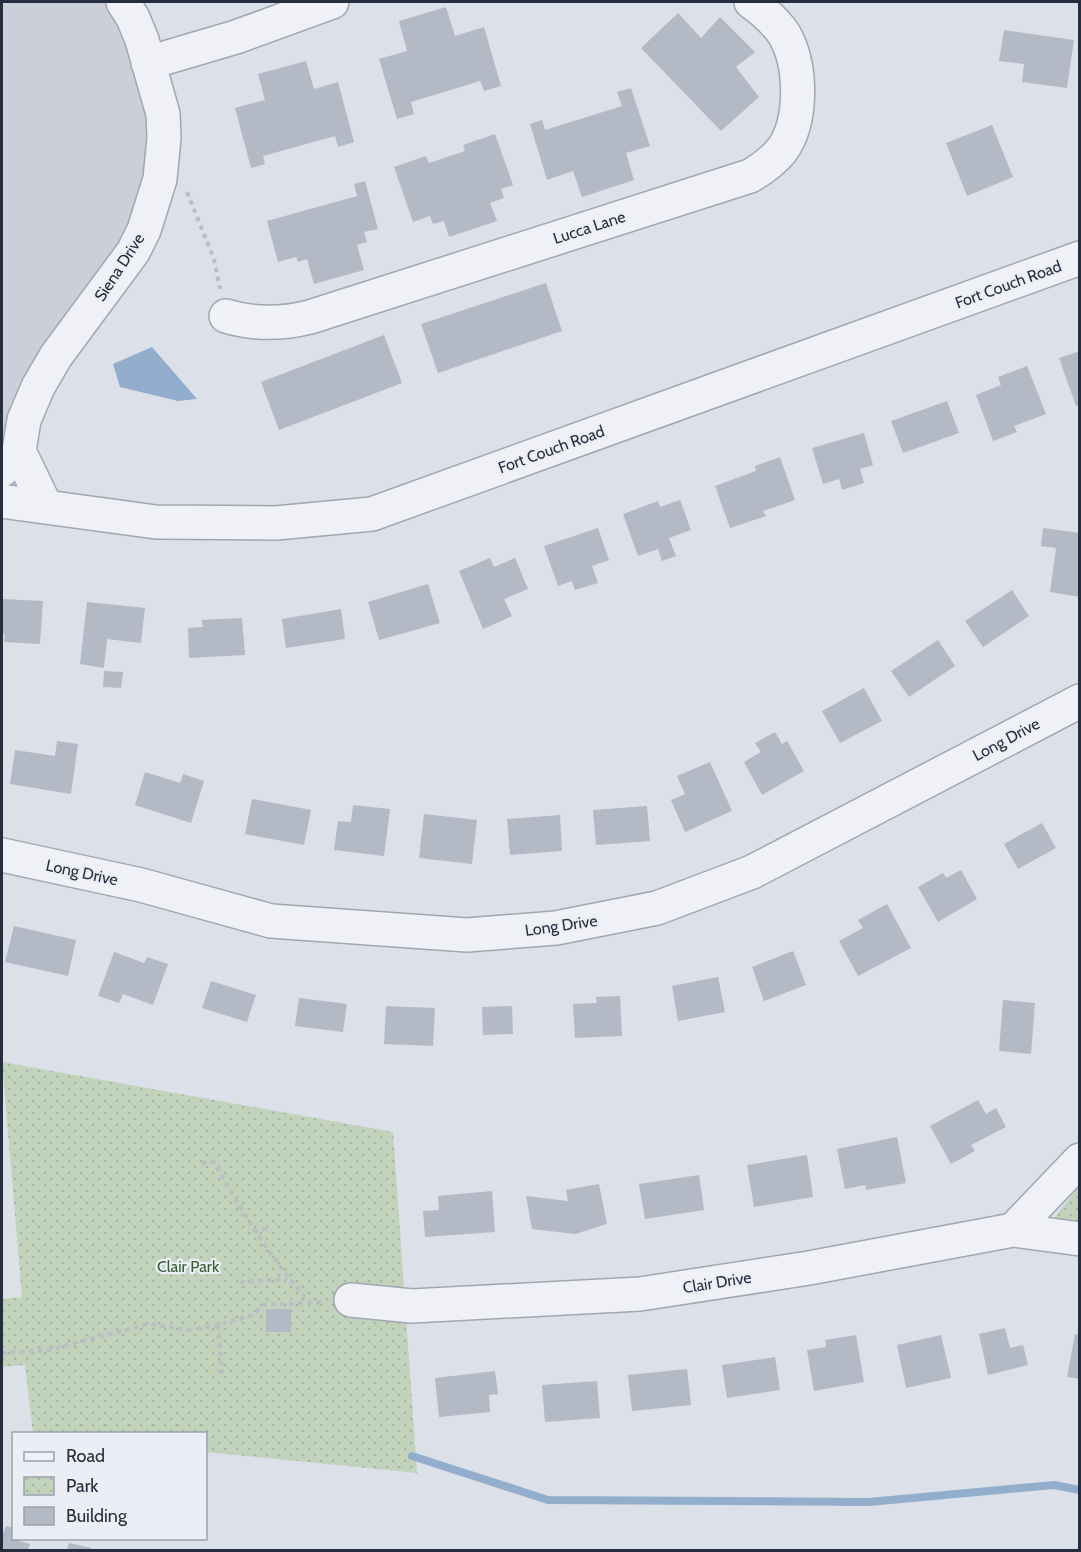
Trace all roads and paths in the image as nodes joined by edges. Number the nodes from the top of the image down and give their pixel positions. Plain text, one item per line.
1 (123, 2) edge
2 (332, 2) edge
3 (751, 2) edge
4 (148, 63) junction
5 (185, 187) dead end
6 (1080, 258) edge
7 (226, 316) joint
8 (10, 460) edge
9 (2, 501) edge
10 (46, 507) junction
11 (1080, 701) edge
12 (2, 855) edge
13 (1080, 1160) edge
14 (202, 1163) dead end
15 (269, 1228) dead end
16 (1013, 1230) junction
17 (254, 1232) junction
18 (1080, 1239) edge
19 (288, 1278) junction
20 (240, 1282) dead end
21 (351, 1300) joint
22 (309, 1302) junction
23 (218, 1325) junction
24 (2, 1353) edge
25 (222, 1374) dead end

1 - 4 street, Siena Drive
2 - 4 street
3 - 7 street, Lucca Lane
4 - 8 street, Siena Drive
5 - 7 path
6 - 10 street, Fort Couch Road
8 - 10 street, Siena Drive
9 - 10 street, Fort Couch Road
11 - 12 street, Long Drive
13 - 16 street
14 - 17 path
15 - 17 path
16 - 18 street, Clair Drive
16 - 21 street, Clair Drive
17 - 19 path
19 - 20 path
19 - 22 path
21 - 22 path
22 - 23 path
23 - 24 path
23 - 25 path

